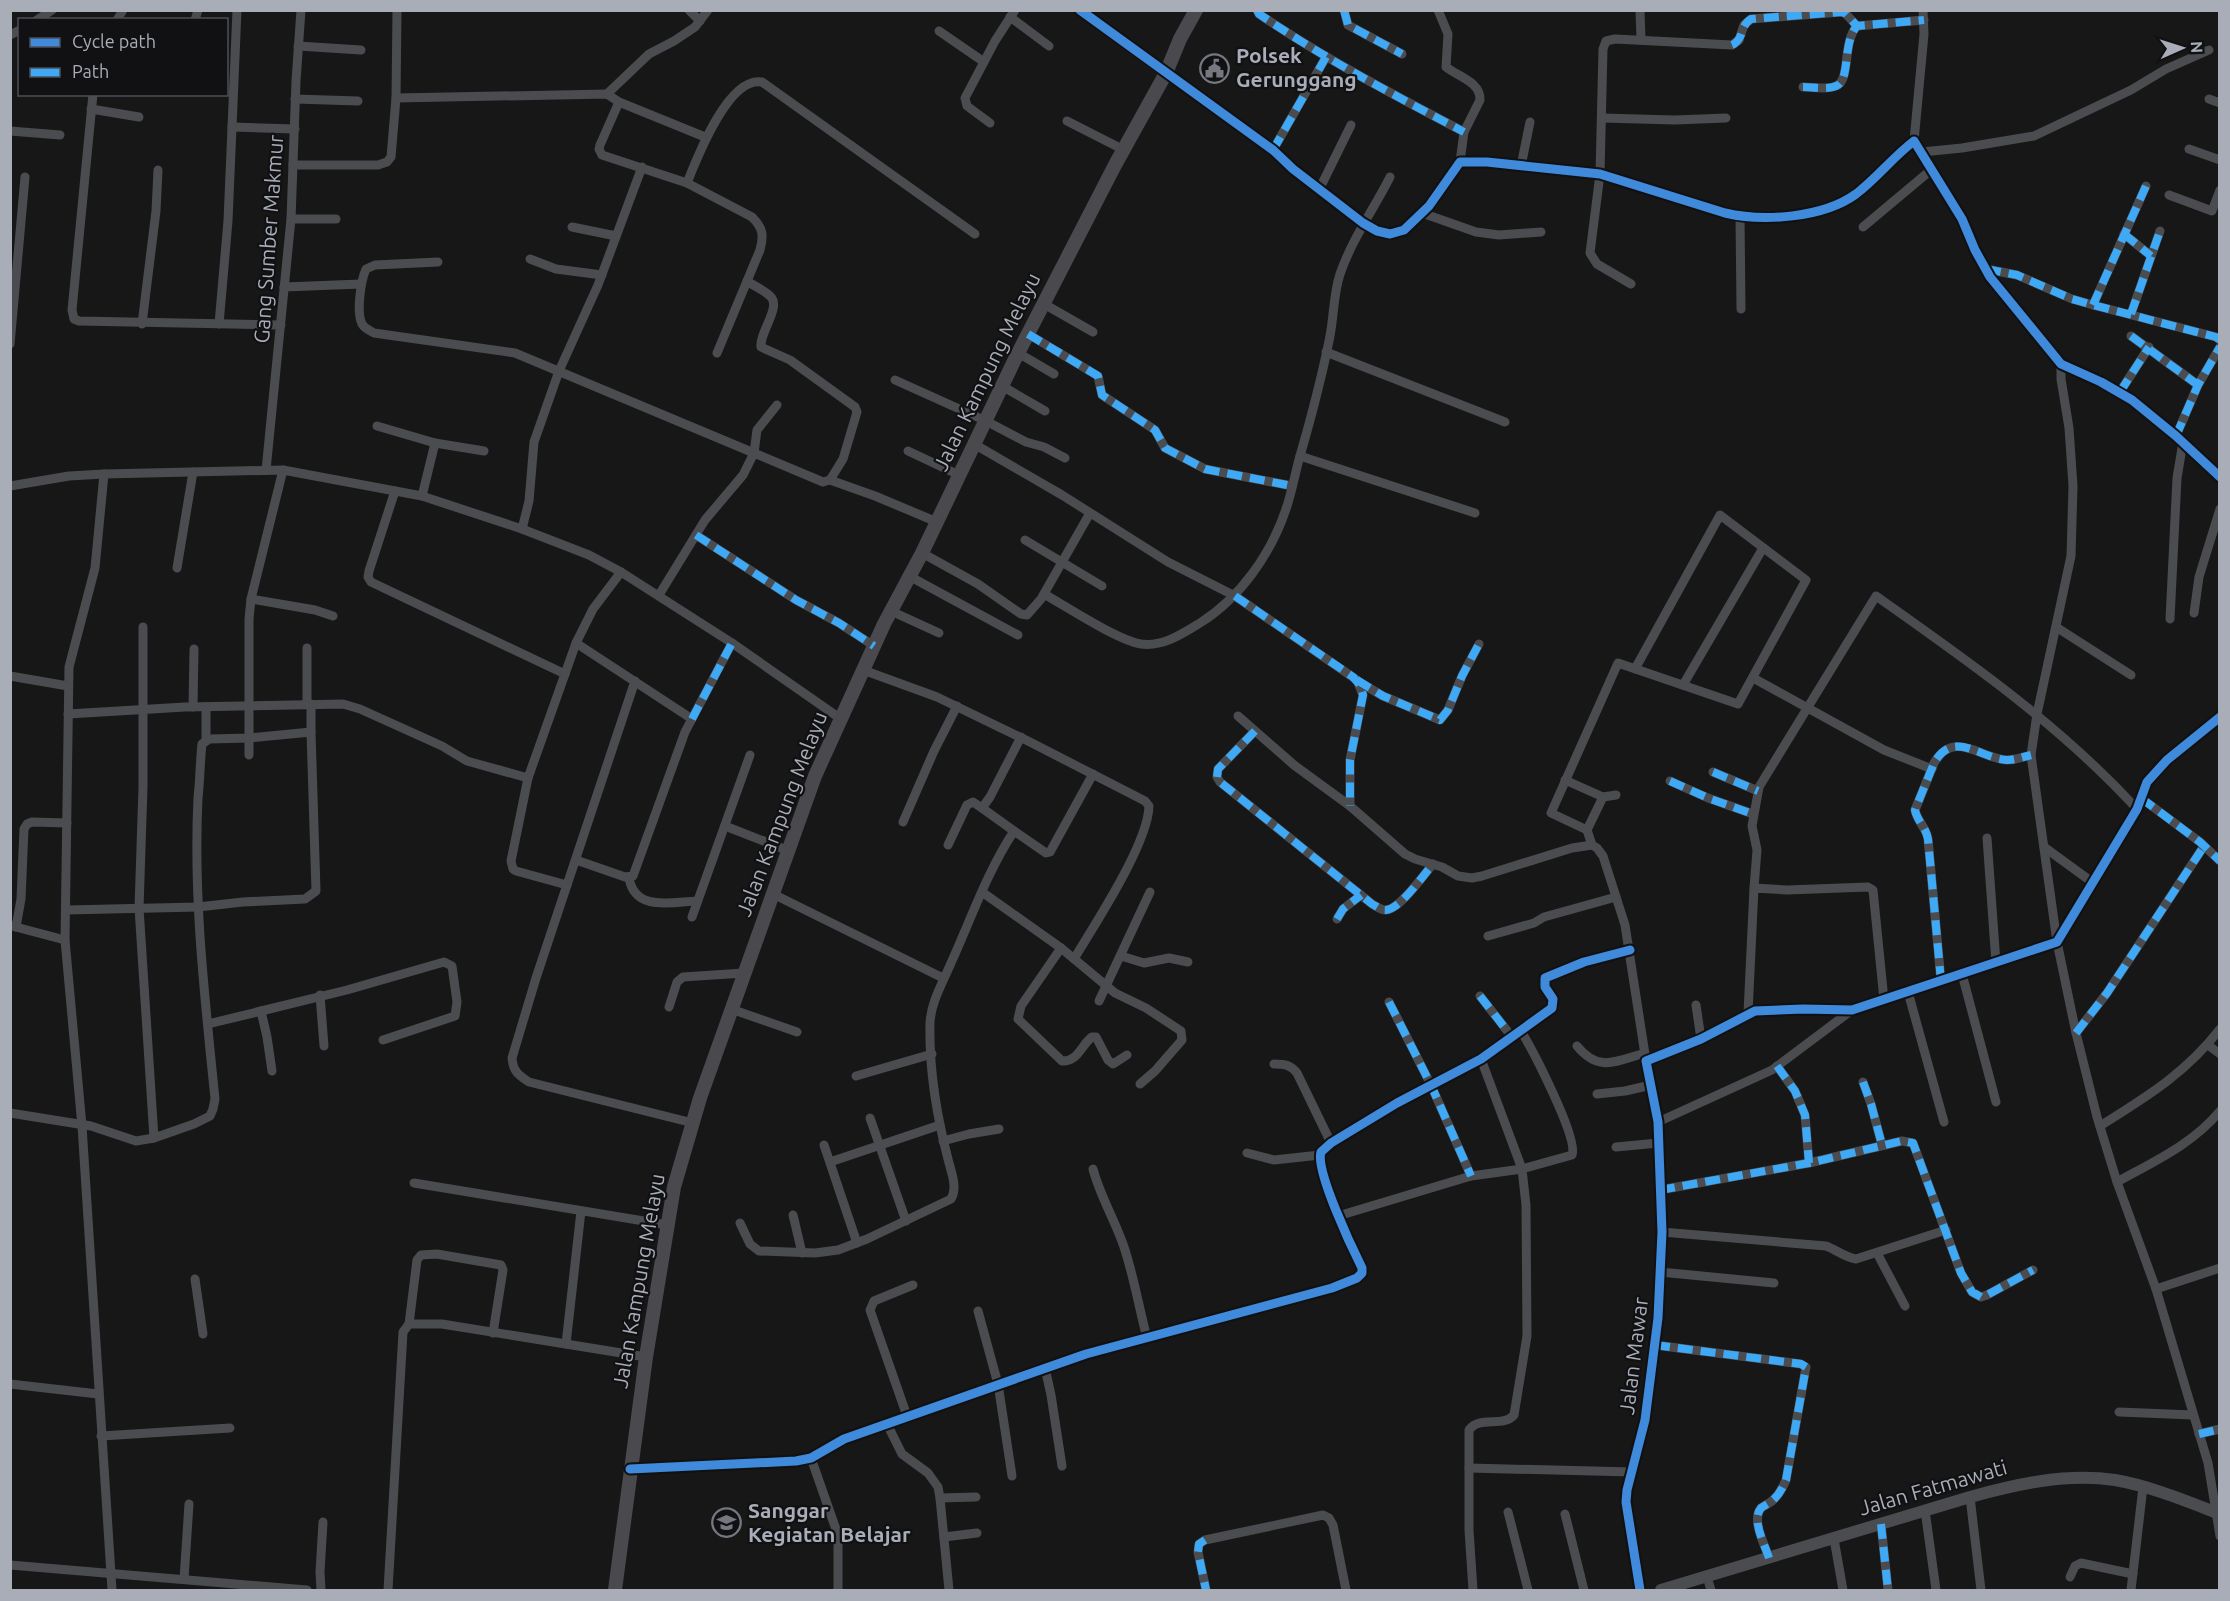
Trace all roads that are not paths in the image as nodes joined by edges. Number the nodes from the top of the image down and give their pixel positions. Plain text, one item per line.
1 (237, 10) edge
2 (301, 10) edge
3 (397, 10) edge
4 (689, 10) edge
5 (708, 10) edge
6 (1080, 10) edge
7 (1196, 10) edge
8 (1257, 10) edge
9 (1344, 10) edge
10 (1438, 10) edge
11 (1641, 10) edge
12 (1793, 13) edge
13 (1012, 14) edge
14 (1923, 15) edge
15 (700, 21) junction
16 (1857, 26) junction
17 (939, 31) dead end
18 (1641, 40) junction
19 (298, 46) junction
20 (1049, 46) dead end
21 (231, 49) edge
22 (362, 50) dead end
23 (2209, 50) dead end
24 (1402, 54) dead end
25 (1326, 57) junction
26 (984, 62) junction
27 (1166, 72) junction
28 (1803, 87) dead end
29 (607, 94) junction
30 (93, 96) edge
31 (396, 98) junction
32 (296, 99) junction
33 (2209, 99) dead end
34 (358, 101) dead end
35 (619, 102) junction
36 (2220, 103) edge
37 (91, 109) junction
38 (139, 117) dead end
39 (1602, 118) junction
40 (1726, 118) dead end
41 (1066, 121) dead end
42 (1530, 122) dead end
43 (990, 123) dead end
44 (1352, 125) dead end
45 (232, 127) junction
46 (295, 129) junction
47 (10, 131) edge
48 (1464, 132) junction
49 (60, 135) dead end
50 (705, 136) junction
51 (1914, 141) junction
52 (2189, 148) dead end
53 (1124, 150) junction
54 (1274, 150) junction
55 (1922, 152) junction
56 (2220, 160) edge
57 (1460, 162) junction
58 (293, 165) junction
59 (1521, 166) junction
60 (642, 167) junction
61 (158, 170) dead end
62 (1931, 170) junction
63 (1600, 174) junction
64 (25, 177) dead end
65 (1390, 177) dead end
66 (687, 183) junction
67 (2146, 186) dead end
68 (1319, 190) junction
69 (2220, 190) edge
70 (2169, 195) dead end
71 (1422, 213) junction
72 (1740, 216) junction
73 (291, 219) junction
74 (336, 219) dead end
75 (1363, 223) junction
76 (573, 227) dead end
77 (1863, 227) dead end
78 (2160, 231) dead end
79 (1540, 232) dead end
80 (975, 234) dead end
81 (2124, 234) junction
82 (616, 236) junction
83 (2151, 256) junction
84 (530, 259) dead end
85 (438, 262) dead end
86 (1986, 269) junction
87 (602, 274) junction
88 (747, 281) junction
89 (13, 284) edge
90 (360, 284) junction
91 (1631, 284) dead end
92 (284, 287) junction
93 (1044, 304) junction
94 (2093, 305) junction
95 (1741, 309) dead end
96 (2132, 314) junction
97 (142, 324) junction
98 (219, 324) junction
99 (281, 325) junction
100 (1093, 332) dead end
101 (1028, 334) junction
102 (2131, 336) dead end
103 (2220, 340) edge
104 (10, 345) edge
105 (2149, 347) junction
106 (2220, 347) edge
107 (1326, 352) junction
108 (717, 353) dead end
109 (1018, 354) junction
110 (2061, 364) junction
111 (559, 370) junction
112 (1054, 374) dead end
113 (895, 380) dead end
114 (2198, 385) junction
115 (1002, 386) junction
116 (2120, 392) junction
117 (777, 405) dead end
118 (1045, 411) dead end
119 (986, 421) junction
120 (1505, 422) dead end
121 (377, 426) dead end
122 (2180, 439) junction
123 (435, 443) junction
124 (974, 444) junction
125 (484, 451) dead end
126 (908, 452) dead end
127 (754, 453) junction
128 (1300, 456) junction
129 (1065, 458) dead end
130 (266, 470) junction
131 (283, 470) junction
132 (193, 472) junction
133 (104, 474) junction
134 (959, 476) junction
135 (2220, 477) edge
136 (830, 480) junction
137 (10, 486) edge
138 (1292, 486) junction
139 (395, 491) junction
140 (422, 496) junction
141 (2220, 509) edge
142 (1089, 513) junction
143 (1475, 513) dead end
144 (937, 522) junction
145 (522, 529) junction
146 (696, 536) junction
147 (1024, 540) dead end
148 (1763, 548) junction
149 (922, 553) junction
150 (1063, 563) junction
151 (177, 568) dead end
152 (621, 572) junction
153 (909, 576) junction
154 (1102, 586) dead end
155 (1044, 594) junction
156 (659, 595) junction
157 (1235, 596) junction
158 (251, 599) junction
159 (891, 611) junction
160 (2194, 613) dead end
161 (333, 616) dead end
162 (2170, 619) dead end
163 (143, 627) dead end
164 (2056, 627) junction
165 (939, 633) dead end
166 (1018, 635) dead end
167 (576, 643) junction
168 (732, 643) junction
169 (1479, 644) dead end
170 (874, 646) junction
171 (307, 648) dead end
172 (194, 649) dead end
173 (1635, 669) junction
174 (863, 670) junction
175 (565, 674) junction
176 (2131, 675) dead end
177 (10, 676) edge
178 (1755, 679) dead end
179 (1357, 680) junction
180 (635, 681) junction
181 (1683, 685) junction
182 (68, 686) junction
183 (1374, 691) junction
184 (1363, 695) junction
185 (309, 704) junction
186 (206, 706) junction
187 (249, 706) junction
188 (957, 706) junction
189 (193, 707) junction
190 (1807, 708) junction
191 (142, 710) junction
192 (68, 714) junction
193 (2037, 714) junction
194 (1238, 716) dead end
195 (2220, 717) edge
196 (692, 718) junction
197 (841, 719) junction
198 (1255, 731) junction
199 (311, 732) junction
200 (1021, 737) junction
201 (249, 738) junction
202 (206, 741) junction
203 (249, 755) dead end
204 (750, 755) dead end
205 (2031, 755) junction
206 (1932, 769) junction
207 (1713, 772) dead end
208 (1093, 774) junction
209 (528, 778) junction
210 (1565, 780) junction
211 (1671, 781) dead end
212 (1758, 791) junction
213 (1616, 795) dead end
214 (1603, 797) junction
215 (2141, 798) junction
216 (1350, 806) junction
217 (982, 808) junction
218 (2137, 809) junction
219 (1753, 814) junction
220 (903, 822) dead end
221 (67, 823) junction
222 (725, 826) junction
223 (1587, 830) junction
224 (1014, 831) junction
225 (1987, 838) dead end
226 (948, 845) dead end
227 (1592, 845) junction
228 (2204, 846) junction
229 (2044, 848) junction
230 (789, 851) junction
231 (576, 860) junction
232 (2220, 861) edge
233 (1433, 864) junction
234 (629, 878) junction
235 (2092, 882) junction
236 (567, 885) junction
237 (1754, 888) junction
238 (982, 892) junction
239 (1150, 892) dead end
240 (773, 894) junction
241 (1361, 895) junction
242 (1616, 897) junction
243 (697, 901) junction
244 (198, 907) junction
245 (139, 908) junction
246 (66, 910) junction
247 (692, 917) dead end
248 (1337, 919) dead end
249 (13, 926) edge
250 (1488, 936) dead end
251 (65, 940) junction
252 (2056, 942) junction
253 (1060, 948) junction
254 (1630, 950) junction
255 (1121, 956) junction
256 (1074, 960) junction
257 (1188, 962) dead end
258 (1996, 963) junction
259 (744, 972) junction
260 (1962, 974) junction
261 (943, 978) junction
262 (1941, 981) junction
263 (1106, 985) junction
264 (1908, 992) junction
265 (320, 996) junction
266 (1480, 996) dead end
267 (1884, 1000) junction
268 (1099, 1001) dead end
269 (1389, 1002) dead end
270 (1696, 1005) dead end
271 (669, 1007) dead end
272 (731, 1009) junction
273 (1852, 1010) junction
274 (261, 1011) junction
275 (1748, 1013) junction
276 (208, 1024) junction
277 (2220, 1029) edge
278 (1521, 1031) junction
279 (797, 1032) dead end
280 (2076, 1033) junction
281 (1512, 1037) junction
282 (1701, 1039) junction
283 (383, 1040) dead end
284 (2208, 1045) junction
285 (324, 1046) dead end
286 (1577, 1046) dead end
287 (932, 1054) junction
288 (2220, 1054) edge
289 (1127, 1055) dead end
290 (1646, 1057) junction
291 (1481, 1059) junction
292 (1274, 1064) dead end
293 (1777, 1066) junction
294 (272, 1071) dead end
295 (856, 1076) dead end
296 (1863, 1082) dead end
297 (1140, 1084) dead end
298 (1431, 1085) junction
299 (1651, 1085) junction
300 (1597, 1094) dead end
301 (1996, 1102) dead end
302 (2220, 1111) edge
303 (10, 1113) edge
304 (870, 1118) dead end
305 (1658, 1122) junction
306 (1944, 1122) dead end
307 (693, 1123) junction
308 (940, 1125) junction
309 (82, 1126) junction
310 (2100, 1126) junction
311 (999, 1129) dead end
312 (154, 1138) junction
313 (943, 1141) junction
314 (1331, 1143) junction
315 (1658, 1143) junction
316 (824, 1145) dead end
317 (880, 1145) junction
318 (1882, 1146) junction
319 (1616, 1147) dead end
320 (1247, 1153) dead end
321 (1320, 1155) junction
322 (830, 1162) junction
323 (1809, 1163) junction
324 (1093, 1169) dead end
325 (1522, 1169) junction
326 (1471, 1176) junction
327 (2117, 1182) junction
328 (414, 1183) dead end
329 (1660, 1191) junction
330 (581, 1211) junction
331 (793, 1215) dead end
332 (1338, 1216) junction
333 (906, 1221) junction
334 (740, 1223) dead end
335 (668, 1225) junction
336 (1946, 1230) junction
337 (1662, 1232) junction
338 (858, 1243) junction
339 (802, 1253) junction
340 (1877, 1253) junction
341 (2220, 1268) edge
342 (2033, 1270) dead end
343 (1660, 1272) junction
344 (195, 1279) dead end
345 (1774, 1283) dead end
346 (913, 1285) dead end
347 (2156, 1289) junction
348 (1905, 1306) dead end
349 (978, 1311) dead end
350 (409, 1324) junction
351 (493, 1333) junction
352 (203, 1334) dead end
353 (1147, 1338) junction
354 (566, 1344) junction
355 (1655, 1345) junction
356 (646, 1357) junction
357 (1045, 1368) junction
358 (10, 1384) edge
359 (998, 1384) junction
360 (98, 1394) junction
361 (2120, 1412) dead end
362 (2193, 1415) junction
363 (907, 1416) junction
364 (886, 1424) junction
365 (230, 1428) dead end
366 (2220, 1429) edge
367 (2199, 1434) junction
368 (101, 1436) junction
369 (811, 1458) junction
370 (1062, 1467) dead end
371 (630, 1468) junction
372 (1469, 1468) junction
373 (1633, 1472) junction
374 (1012, 1476) dead end
375 (2143, 1487) junction
376 (976, 1497) dead end
377 (1970, 1497) junction
378 (940, 1498) junction
379 (189, 1504) dead end
380 (1925, 1510) junction
381 (1508, 1512) dead end
382 (2218, 1513) edge
383 (1565, 1514) dead end
384 (323, 1522) dead end
385 (1881, 1524) junction
386 (977, 1533) dead end
387 (2220, 1536) edge
388 (944, 1537) junction
389 (1834, 1539) junction
390 (1769, 1558) junction
391 (10, 1565) edge
392 (2133, 1574) junction
393 (111, 1575) junction
394 (1707, 1577) junction
395 (2070, 1577) dead end
396 (184, 1580) junction
397 (112, 1590) edge
398 (307, 1590) edge
399 (321, 1590) edge
400 (388, 1590) edge
401 (615, 1590) edge
402 (838, 1590) edge
403 (949, 1590) edge
404 (1206, 1590) edge
405 (1346, 1590) edge
406 (1473, 1590) edge
407 (1528, 1590) edge
408 (1584, 1590) edge
409 (1640, 1590) edge
410 (1661, 1590) edge
411 (1711, 1590) edge
412 (1843, 1590) edge
413 (1888, 1590) edge
414 (1936, 1590) edge
415 (1981, 1590) edge
416 (2131, 1590) edge

1 - 21 street
2 - 19 street, Gang Sumber Makmur
3 - 31 street
4 - 15 street
5 - 15 street
6 - 27 street
7 - 27 main road, Jalan Kampung Melayu
8 - 25 street
9 - 24 street
10 - 48 street
11 - 18 street
12 - 16 street
12 - 18 street
13 - 20 street
13 - 26 street
14 - 16 street
14 - 51 street
15 - 29 street
16 - 28 street
17 - 26 street
18 - 39 street
19 - 22 street
19 - 32 street, Gang Sumber Makmur
21 - 45 street
23 - 55 street
25 - 48 street
25 - 54 street
26 - 43 street
27 - 53 main road, Jalan Kampung Melayu
27 - 54 street
29 - 31 street
29 - 35 street
30 - 37 street
31 - 58 street
32 - 34 street
32 - 46 street, Gang Sumber Makmur
33 - 36 street
35 - 50 street
35 - 60 street
37 - 38 street
37 - 97 street
39 - 40 street
39 - 63 street
41 - 53 street
42 - 59 street
44 - 68 street
45 - 46 street
45 - 98 street
46 - 58 street, Gang Sumber Makmur
47 - 49 street
48 - 57 street
50 - 66 street
50 - 80 street
51 - 55 street
51 - 72 street
52 - 56 street
53 - 93 main road, Jalan Kampung Melayu
54 - 68 street
55 - 62 street
57 - 59 street
57 - 71 street
58 - 73 street, Gang Sumber Makmur
59 - 63 street
60 - 66 street
60 - 82 street
61 - 97 street
62 - 77 street
62 - 86 street
63 - 72 street
63 - 91 street
64 - 89 street
65 - 75 street
66 - 88 street
67 - 81 street
68 - 75 street
69 - 70 street
71 - 75 street
71 - 79 street
72 - 95 street
73 - 74 street
73 - 92 street, Gang Sumber Makmur
75 - 107 street
76 - 82 street
78 - 83 street
81 - 83 street
81 - 94 street
82 - 87 street
83 - 96 street
84 - 87 street
85 - 90 street
86 - 94 street
86 - 110 street
87 - 111 street
88 - 108 street
88 - 136 street
89 - 104 street
90 - 92 street
90 - 111 street
92 - 99 street, Gang Sumber Makmur
93 - 100 street
93 - 101 main road, Jalan Kampung Melayu
94 - 96 street
96 - 103 street
97 - 98 street
98 - 99 street
99 - 130 street, Gang Sumber Makmur
101 - 109 main road, Jalan Kampung Melayu
101 - 138 street
102 - 105 street
105 - 114 street
105 - 116 street
106 - 114 street
107 - 120 street
107 - 128 street
109 - 112 street
109 - 115 main road, Jalan Kampung Melayu
110 - 116 street
110 - 164 street
111 - 127 street
111 - 145 street
113 - 119 street
114 - 122 street
115 - 118 street
115 - 119 main road, Jalan Kampung Melayu
116 - 122 street
117 - 127 street
119 - 124 main road, Jalan Kampung Melayu
119 - 129 street
121 - 123 street
122 - 135 street
122 - 162 street
123 - 125 street
123 - 140 street
124 - 134 main road, Jalan Kampung Melayu
124 - 142 street
126 - 134 street
127 - 136 street
127 - 146 street
128 - 138 street
128 - 143 street
130 - 131 street
130 - 132 street
131 - 139 street
131 - 158 street
132 - 133 street
132 - 151 street
133 - 137 street
133 - 182 street
134 - 144 main road, Jalan Kampung Melayu
136 - 144 street
138 - 157 street
139 - 140 street
139 - 175 street
140 - 145 street
141 - 160 street
142 - 150 street
142 - 157 street
144 - 149 main road, Jalan Kampung Melayu
145 - 152 street
146 - 156 street
146 - 170 street
147 - 150 street
148 - 173 street
148 - 181 street
148 - 181 street
149 - 153 main road, Jalan Kampung Melayu
149 - 155 street
150 - 154 street
150 - 155 street
152 - 156 street
152 - 167 street
153 - 159 main road, Jalan Kampung Melayu
153 - 166 street
155 - 157 street
156 - 168 street
157 - 179 street
158 - 161 street
158 - 187 street
159 - 165 street
159 - 170 main road, Jalan Kampung Melayu
163 - 191 street
164 - 176 street
164 - 193 street
167 - 175 street
167 - 180 street
168 - 196 street
168 - 197 street
169 - 183 street
170 - 174 main road, Jalan Kampung Melayu
171 - 185 street
172 - 189 street
173 - 181 street
173 - 210 street
174 - 188 street
174 - 197 main road, Jalan Kampung Melayu
175 - 209 street
177 - 182 street
178 - 190 street
179 - 183 street
179 - 184 street
180 - 196 street
180 - 231 street
182 - 192 street
183 - 184 street
184 - 216 street
185 - 187 street
185 - 199 street
185 - 209 street
186 - 187 street
186 - 189 street
186 - 202 street
187 - 201 street
188 - 200 street
188 - 220 street
189 - 191 street
190 - 193 street
190 - 206 street
190 - 212 street
191 - 192 street
191 - 245 street
192 - 221 street
193 - 205 street
193 - 218 street
194 - 198 street
195 - 215 street
196 - 234 street
197 - 230 main road, Jalan Kampung Melayu
198 - 216 street
198 - 241 street
199 - 201 street
199 - 244 street
200 - 208 street
200 - 217 street
201 - 202 street
201 - 203 street
202 - 244 street
204 - 222 street
205 - 206 street
205 - 229 street
206 - 262 street
207 - 212 street
208 - 224 street
208 - 256 street
209 - 236 street
210 - 214 street
210 - 223 street
211 - 219 street
212 - 219 street
213 - 214 street
214 - 223 street
215 - 218 street
215 - 228 street
216 - 233 street
217 - 224 street
217 - 226 street
218 - 235 street
219 - 237 street
221 - 246 street
221 - 249 street
222 - 230 street
222 - 243 street
223 - 227 street, Jalan Mawar
224 - 238 street
225 - 258 street
227 - 233 street
227 - 242 street, Jalan Mawar
228 - 232 street
228 - 280 street
229 - 235 street
229 - 252 street
230 - 240 main road, Jalan Kampung Melayu
231 - 234 street
231 - 236 street
233 - 241 street
234 - 243 street
235 - 252 street
236 - 307 street
237 - 267 street
237 - 275 street
238 - 253 street
238 - 261 street
239 - 255 street
240 - 259 main road, Jalan Kampung Melayu
240 - 261 street
241 - 248 street
242 - 250 street
242 - 254 street, Jalan Mawar
243 - 247 street
244 - 245 street
244 - 276 street
245 - 246 street
245 - 312 street
246 - 251 street
249 - 251 street
251 - 309 street
252 - 258 street
252 - 280 street
253 - 256 street
253 - 289 street
254 - 278 street
254 - 290 street, Jalan Mawar
255 - 257 street
255 - 263 street
256 - 263 street
258 - 260 street
259 - 271 street
259 - 272 main road, Jalan Kampung Melayu
260 - 262 street
260 - 301 street
261 - 287 street
262 - 264 street
263 - 268 street
263 - 297 street
264 - 267 street
264 - 306 street
265 - 274 street
265 - 283 street
265 - 285 street
266 - 281 street
267 - 273 street
269 - 298 street
270 - 282 street
272 - 279 street
272 - 307 main road, Jalan Kampung Melayu
273 - 275 street
273 - 293 street
274 - 276 street
274 - 294 street
275 - 282 street
276 - 312 street
277 - 284 street
278 - 281 street
278 - 325 street
280 - 310 street
281 - 291 street
282 - 290 street
284 - 288 street
284 - 310 street
286 - 290 street
287 - 295 street
287 - 308 street
290 - 299 street, Jalan Mawar
291 - 298 street
291 - 325 street
292 - 314 street
293 - 305 street
293 - 323 street
296 - 318 street
298 - 314 street
298 - 326 street
299 - 300 street
299 - 305 street, Jalan Mawar
302 - 327 street
303 - 309 street
304 - 317 street
305 - 315 street, Jalan Mawar
307 - 335 main road, Jalan Kampung Melayu
308 - 313 street
308 - 317 street
309 - 312 street
309 - 360 street
310 - 327 street
311 - 313 street
313 - 333 street
314 - 321 street
315 - 319 street
315 - 329 street, Jalan Mawar
316 - 322 street
317 - 322 street
317 - 333 street
318 - 323 street
318 - 336 street
320 - 321 street
321 - 332 street
322 - 338 street
323 - 329 street
324 - 353 street
325 - 326 street
325 - 372 street
326 - 332 street
327 - 347 street
328 - 330 street
329 - 337 street, Jalan Mawar
330 - 335 street
330 - 354 street
331 - 339 street
332 - 353 street
333 - 338 street
334 - 339 street
335 - 356 main road, Jalan Kampung Melayu
336 - 340 street
336 - 342 street
337 - 340 street
337 - 343 street, Jalan Mawar
338 - 339 street
340 - 348 street
341 - 347 street
343 - 345 street
343 - 355 street, Jalan Mawar
344 - 352 street
346 - 363 street
347 - 362 street
349 - 359 street
350 - 351 street
350 - 351 street
350 - 400 street
351 - 354 street
353 - 357 street
354 - 356 street
355 - 373 street, Jalan Mawar
355 - 390 street
356 - 371 main road, Jalan Kampung Melayu
357 - 359 street
357 - 370 street
358 - 360 street
359 - 363 street
359 - 374 street
360 - 368 street
361 - 362 street
362 - 367 street
363 - 364 street
364 - 369 street
364 - 378 street
365 - 368 street
366 - 367 street
367 - 382 street
368 - 393 street
369 - 371 street
369 - 402 street
371 - 401 main road, Jalan Kampung Melayu
372 - 373 street
372 - 406 street
373 - 409 street, Jalan Mawar
375 - 377 street, Jalan Fatmawati
375 - 382 street, Jalan Fatmawati
375 - 392 street
376 - 378 street
377 - 380 street, Jalan Fatmawati
377 - 415 street
378 - 388 street
379 - 396 street
380 - 385 street, Jalan Fatmawati
380 - 414 street
381 - 407 street
382 - 387 street
383 - 408 street
384 - 399 street
385 - 389 street, Jalan Fatmawati
385 - 413 street
386 - 388 street
388 - 403 street
389 - 390 street, Jalan Fatmawati
389 - 412 street
390 - 394 street, Jalan Fatmawati
391 - 393 street
392 - 395 street
392 - 416 street
393 - 396 street
393 - 397 street
394 - 410 street, Jalan Fatmawati
394 - 411 street
396 - 398 street
404 - 405 street

